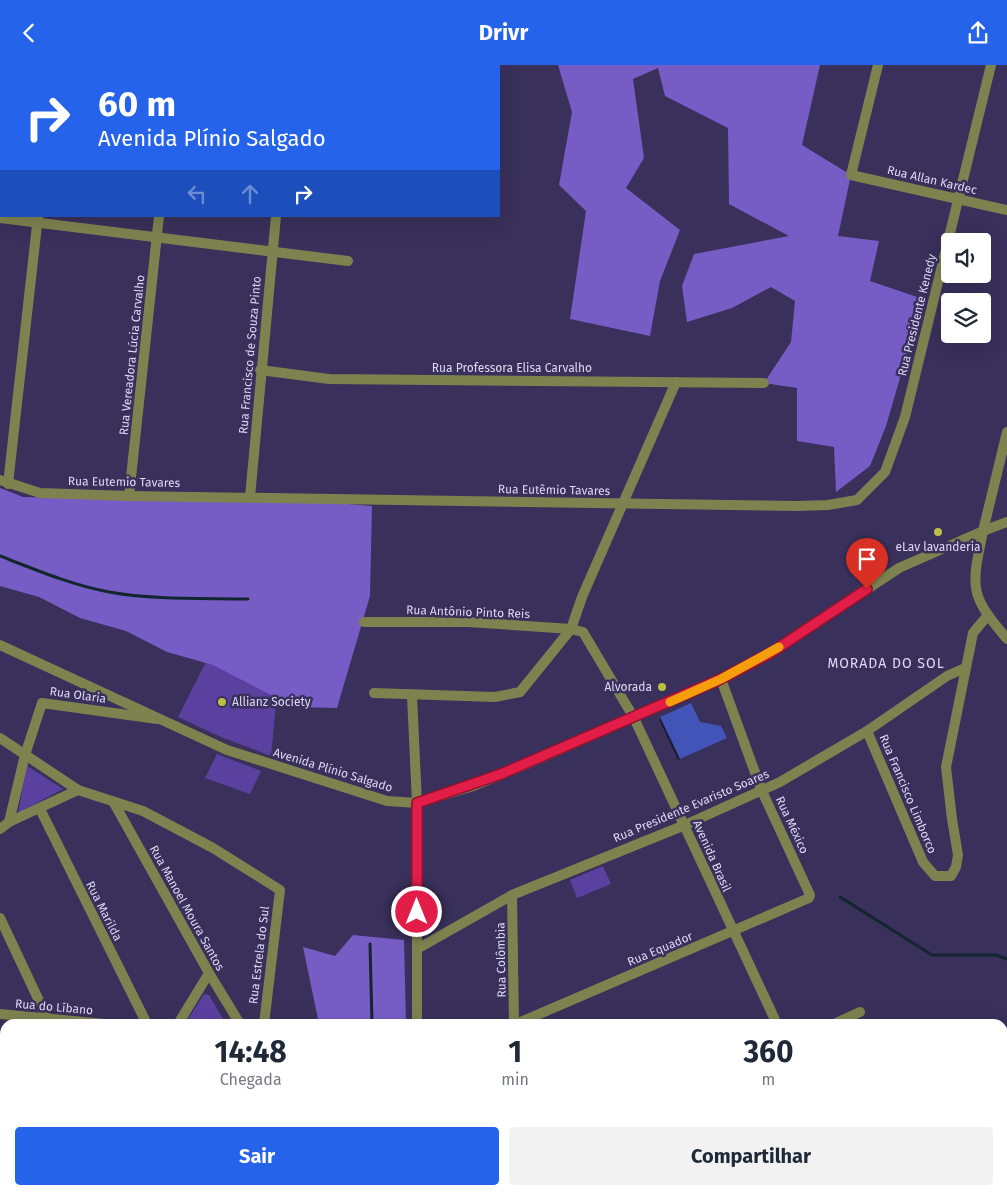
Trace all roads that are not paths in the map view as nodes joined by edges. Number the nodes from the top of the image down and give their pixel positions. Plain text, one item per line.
1 (878, 65) edge
2 (991, 65) edge
3 (958, 199) junction
4 (1007, 210) edge
5 (159, 217) edge
6 (276, 217) edge
7 (0, 218) edge
8 (38, 220) edge
9 (157, 236) junction
10 (272, 252) junction
11 (348, 261) dead end
12 (260, 371) junction
13 (676, 382) junction
14 (764, 383) dead end
15 (1007, 432) edge
16 (4, 482) edge
17 (129, 496) junction
18 (250, 497) junction
19 (858, 500) joint
20 (624, 503) junction
21 (1007, 523) edge
22 (983, 531) junction
23 (988, 615) junction
24 (364, 622) dead end
25 (571, 629) junction
26 (1007, 639) edge
27 (0, 645) edge
28 (965, 668) junction
29 (721, 679) junction
30 (374, 693) dead end
31 (412, 696) junction
32 (634, 718) junction
33 (165, 720) junction
34 (867, 731) junction
35 (0, 737) edge
36 (25, 755) junction
37 (762, 789) junction
38 (78, 790) junction
39 (114, 803) junction
40 (417, 803) junction
41 (40, 809) junction
42 (9, 822) junction
43 (685, 825) junction
44 (0, 829) edge
45 (512, 895) junction
46 (810, 895) joint
47 (0, 918) edge
48 (733, 932) junction
49 (417, 949) junction
50 (209, 973) junction
51 (860, 1012) dead end
52 (0, 1014) edge
53 (31, 1019) edge
54 (48, 1019) edge
55 (145, 1019) edge
56 (181, 1019) edge
57 (237, 1019) edge
58 (265, 1019) edge
59 (417, 1019) edge
60 (515, 1019) edge
61 (527, 1019) edge
62 (775, 1019) edge
63 (845, 1019) edge

1 - 3 street, Rua Allan Kardec
2 - 3 street, Rua Presidente Kenedy
3 - 4 street, Rua Allan Kardec
3 - 19 street, Rua Presidente Kenedy
5 - 9 street, Rua Vereadora Lúcia Carvalho
6 - 10 street, Rua Francisco de Souza Pinto
7 - 8 street
8 - 9 street
8 - 16 street
9 - 10 street
9 - 17 street, Rua Vereadora Lúcia Carvalho
10 - 11 street
10 - 12 street, Rua Francisco de Souza Pinto
12 - 13 street, Rua Professora Elisa Carvalho
12 - 18 street, Rua Francisco de Souza Pinto
13 - 14 street, Rua Professora Elisa Carvalho
13 - 20 street
15 - 22 street
16 - 17 street, Rua Eutemio Tavares
17 - 18 street, Rua Eutemio Tavares
18 - 20 street, Rua Eutêmio Tavares
19 - 20 street, Rua Eutêmio Tavares
20 - 25 street
21 - 22 street, Avenida Plínio Salgado
22 - 23 street
22 - 29 street, Avenida Plínio Salgado
23 - 26 street
23 - 28 street, Rua Francisco Limborco
24 - 25 street, Rua Antônio Pinto Reis
25 - 31 street
25 - 32 street, Avenida Brasil
27 - 33 street, Avenida Plínio Salgado
28 - 34 street, Rua Presidente Evaristo Soares
28 - 34 street, Rua Francisco Limborco
29 - 32 street, Avenida Plínio Salgado
29 - 37 street, Rua México
30 - 31 street
31 - 40 street
32 - 40 street, Avenida Plínio Salgado
32 - 43 street, Avenida Brasil
33 - 36 street, Rua Olaria
33 - 40 street, Avenida Plínio Salgado
34 - 37 street, Rua Presidente Evaristo Soares
35 - 36 street
36 - 38 street
36 - 42 street
37 - 43 street, Rua Presidente Evaristo Soares
37 - 46 street, Rua México
38 - 39 street
38 - 41 street
39 - 50 street, Rua Manoel Moura Santos
39 - 58 street, Rua Estrela do Sul
40 - 49 street
41 - 42 street
41 - 55 street, Rua Marilda
42 - 44 street
43 - 45 street, Rua Presidente Evaristo Soares
43 - 48 street, Avenida Brasil
45 - 49 street, Rua Presidente Evaristo Soares
45 - 60 street, Rua Colômbia
46 - 48 street, Rua Equador
47 - 54 street
48 - 61 street, Rua Equador
48 - 62 street, Avenida Brasil
49 - 59 street
50 - 56 street
50 - 57 street, Rua Manoel Moura Santos
51 - 63 street
52 - 53 street, Rua do Líbano

